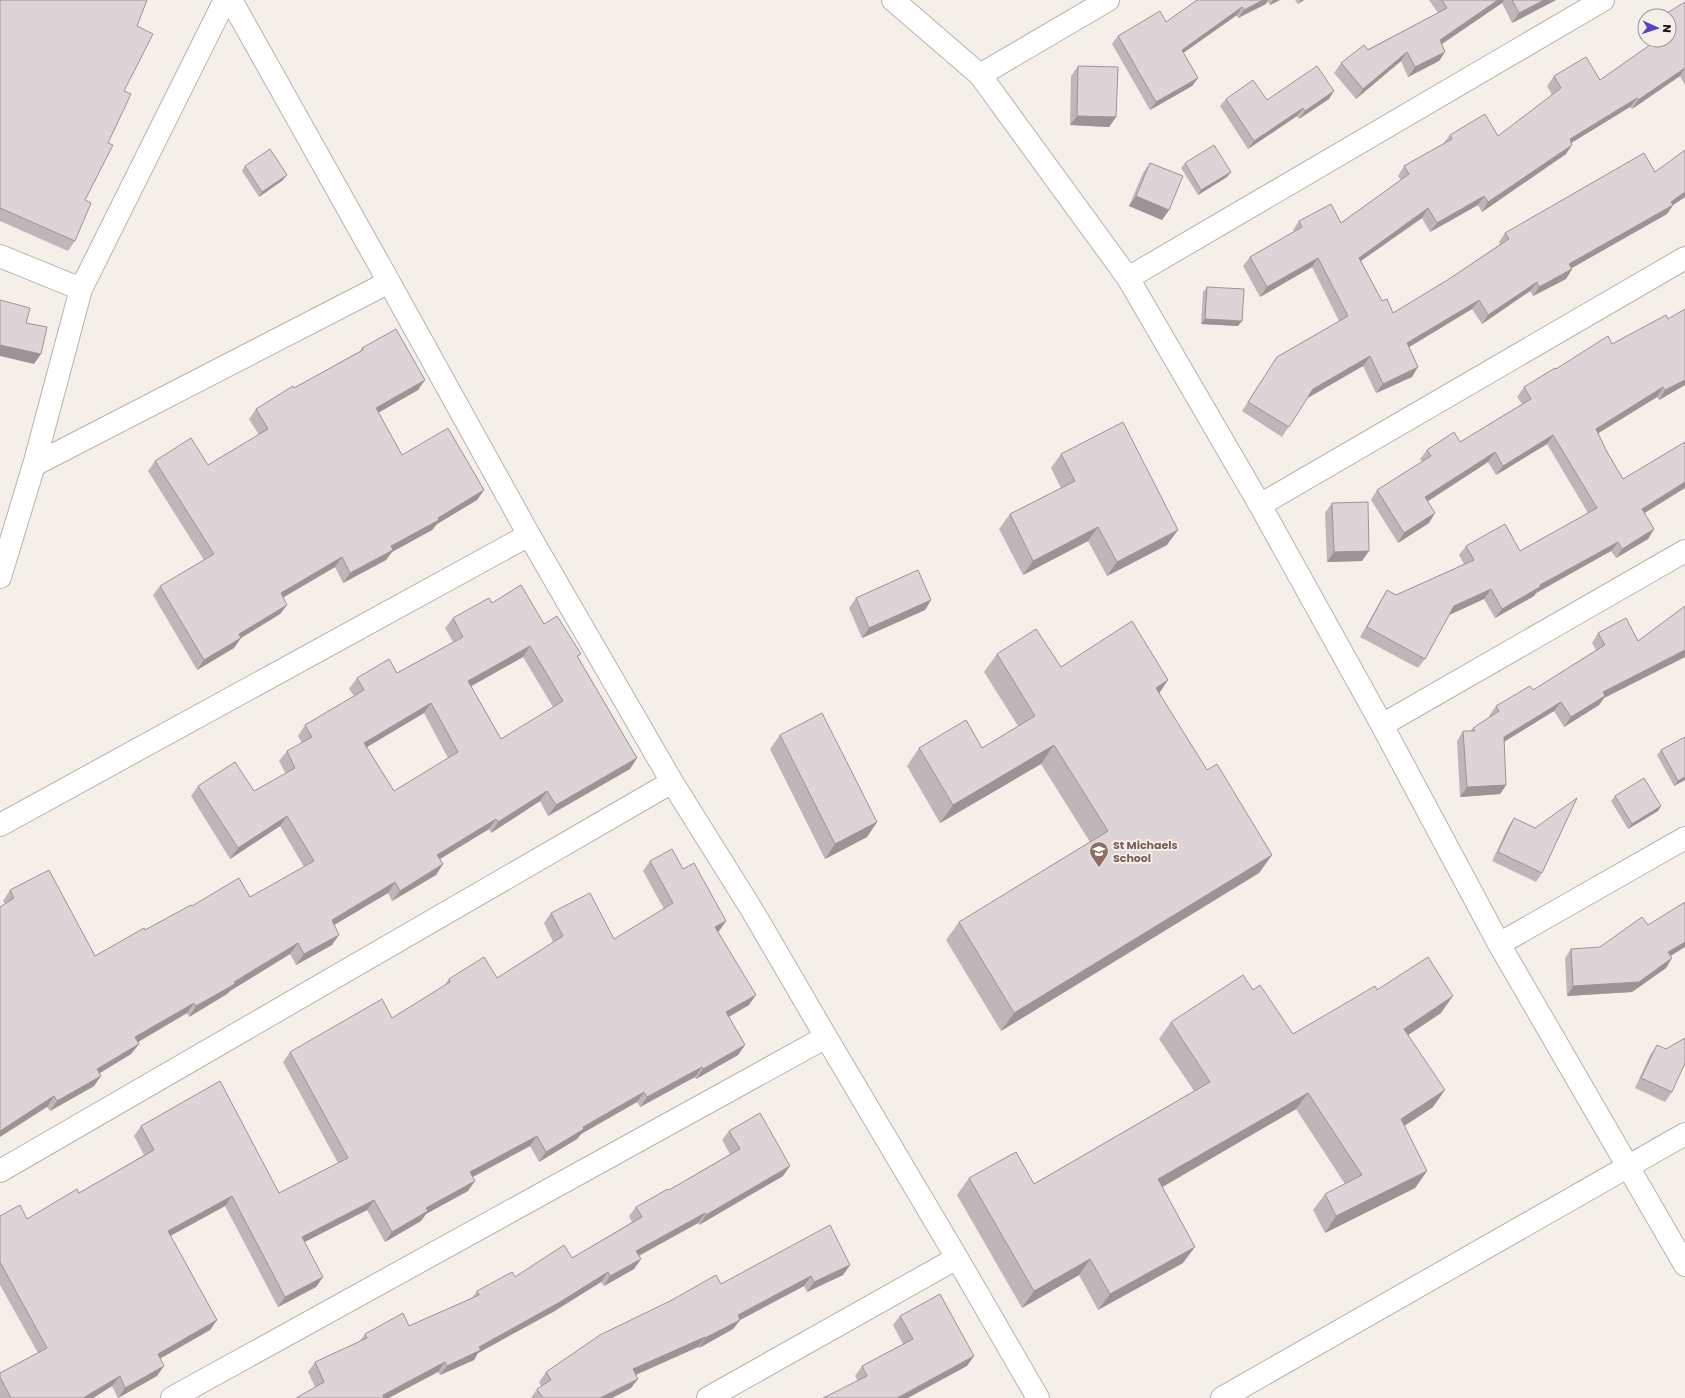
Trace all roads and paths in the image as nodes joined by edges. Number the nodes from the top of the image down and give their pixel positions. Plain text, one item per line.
1 (225, 0) edge
2 (231, 0) edge
3 (893, 0) edge
4 (1108, 0) edge
5 (1603, 0) edge
6 (980, 75) junction
7 (0, 256) edge
8 (1685, 258) edge
9 (1128, 278) junction
10 (389, 282) junction
11 (81, 289) junction
12 (34, 465) junction
13 (1260, 505) junction
14 (529, 535) junction
15 (1685, 551) edge
16 (0, 577) edge
17 (1382, 725) junction
18 (672, 782) junction
19 (0, 825) edge
20 (1685, 838) edge
21 (1499, 944) junction
22 (826, 1037) junction
23 (1685, 1134) edge
24 (1629, 1166) junction
25 (0, 1171) edge
26 (957, 1258) junction
27 (1685, 1265) edge
28 (172, 1398) edge
29 (708, 1398) edge
30 (1038, 1398) edge
31 (1222, 1398) edge

1 - 11 street
2 - 10 street
3 - 6 street
4 - 6 street
5 - 9 street
6 - 9 street
7 - 11 street
8 - 13 street
9 - 13 street
10 - 12 street
10 - 14 street
11 - 12 street
12 - 16 street
13 - 17 street
14 - 18 street
14 - 19 street
15 - 17 street
17 - 21 street
18 - 22 street
18 - 25 street
20 - 21 street
21 - 24 street
22 - 26 street
22 - 28 street
23 - 24 street
24 - 27 street
24 - 31 street
26 - 29 street
26 - 30 street

